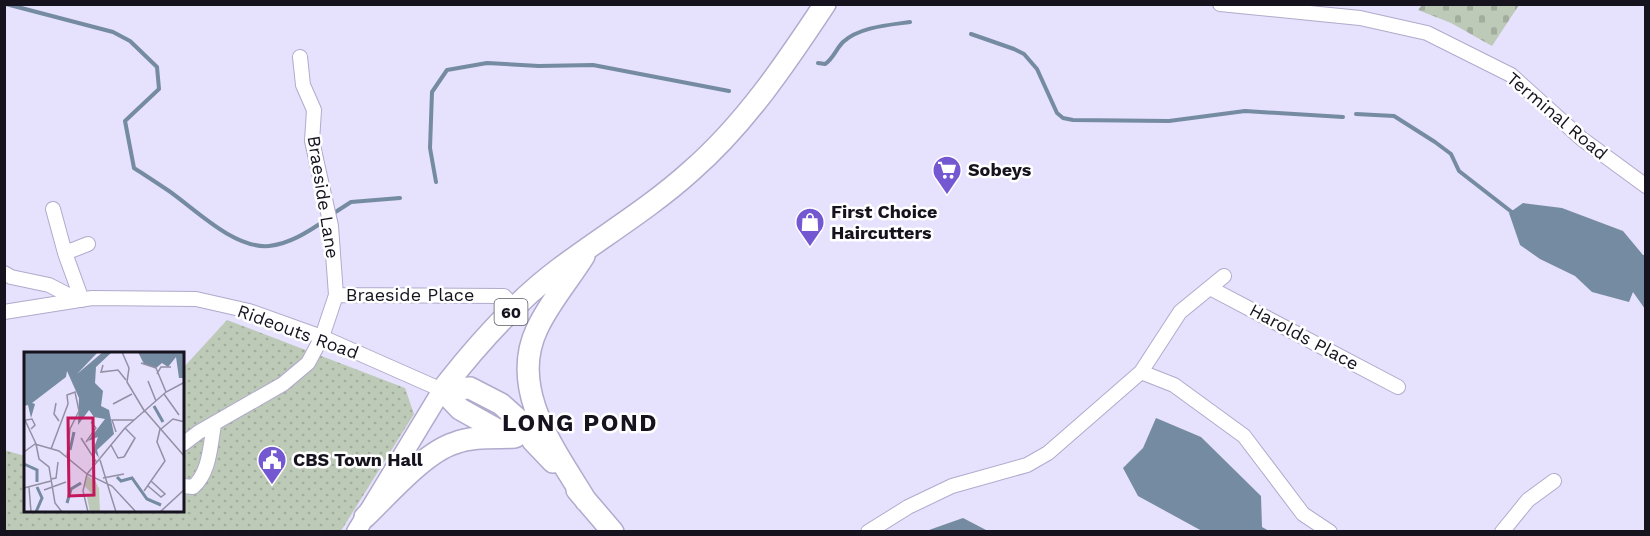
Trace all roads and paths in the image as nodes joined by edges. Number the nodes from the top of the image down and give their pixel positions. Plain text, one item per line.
1 (825, 4) edge
2 (1220, 4) edge
3 (300, 57) dead end
4 (1646, 186) edge
5 (52, 209) dead end
6 (88, 243) dead end
7 (591, 247) junction
8 (65, 252) junction
9 (4, 273) edge
10 (1224, 276) dead end
11 (1210, 288) junction
12 (336, 295) junction
13 (80, 300) junction
14 (515, 308) junction
15 (4, 312) edge
16 (322, 338) junction
17 (1141, 372) junction
18 (1398, 387) dead end
19 (442, 390) junction
20 (214, 425) junction
21 (524, 439) junction
22 (184, 443) edge
23 (1554, 482) dead end
24 (184, 486) edge
25 (586, 501) junction
26 (360, 524) edge
27 (613, 531) edge
28 (868, 531) edge
29 (1330, 531) edge
30 (1502, 531) edge

1 - 7 main road, 60
2 - 4 street, Terminal Road
3 - 12 street, Braeside Lane
5 - 8 street
6 - 8 street
7 - 14 main road, 60
7 - 25 main road
8 - 13 street
9 - 13 street
10 - 11 street
11 - 17 street
11 - 18 street, Harolds Place
12 - 14 street, Braeside Place
12 - 16 street, Braeside Lane
13 - 15 street, Rideouts Road
13 - 16 street, Rideouts Road
14 - 19 main road, 60
16 - 19 street, Rideouts Road
16 - 20 street, Braeside Lane
17 - 28 street
17 - 29 street
19 - 21 main road
19 - 26 street
20 - 22 street, Braeside Lane
20 - 24 street
21 - 25 main road
21 - 26 main road
23 - 30 street
25 - 27 main road

